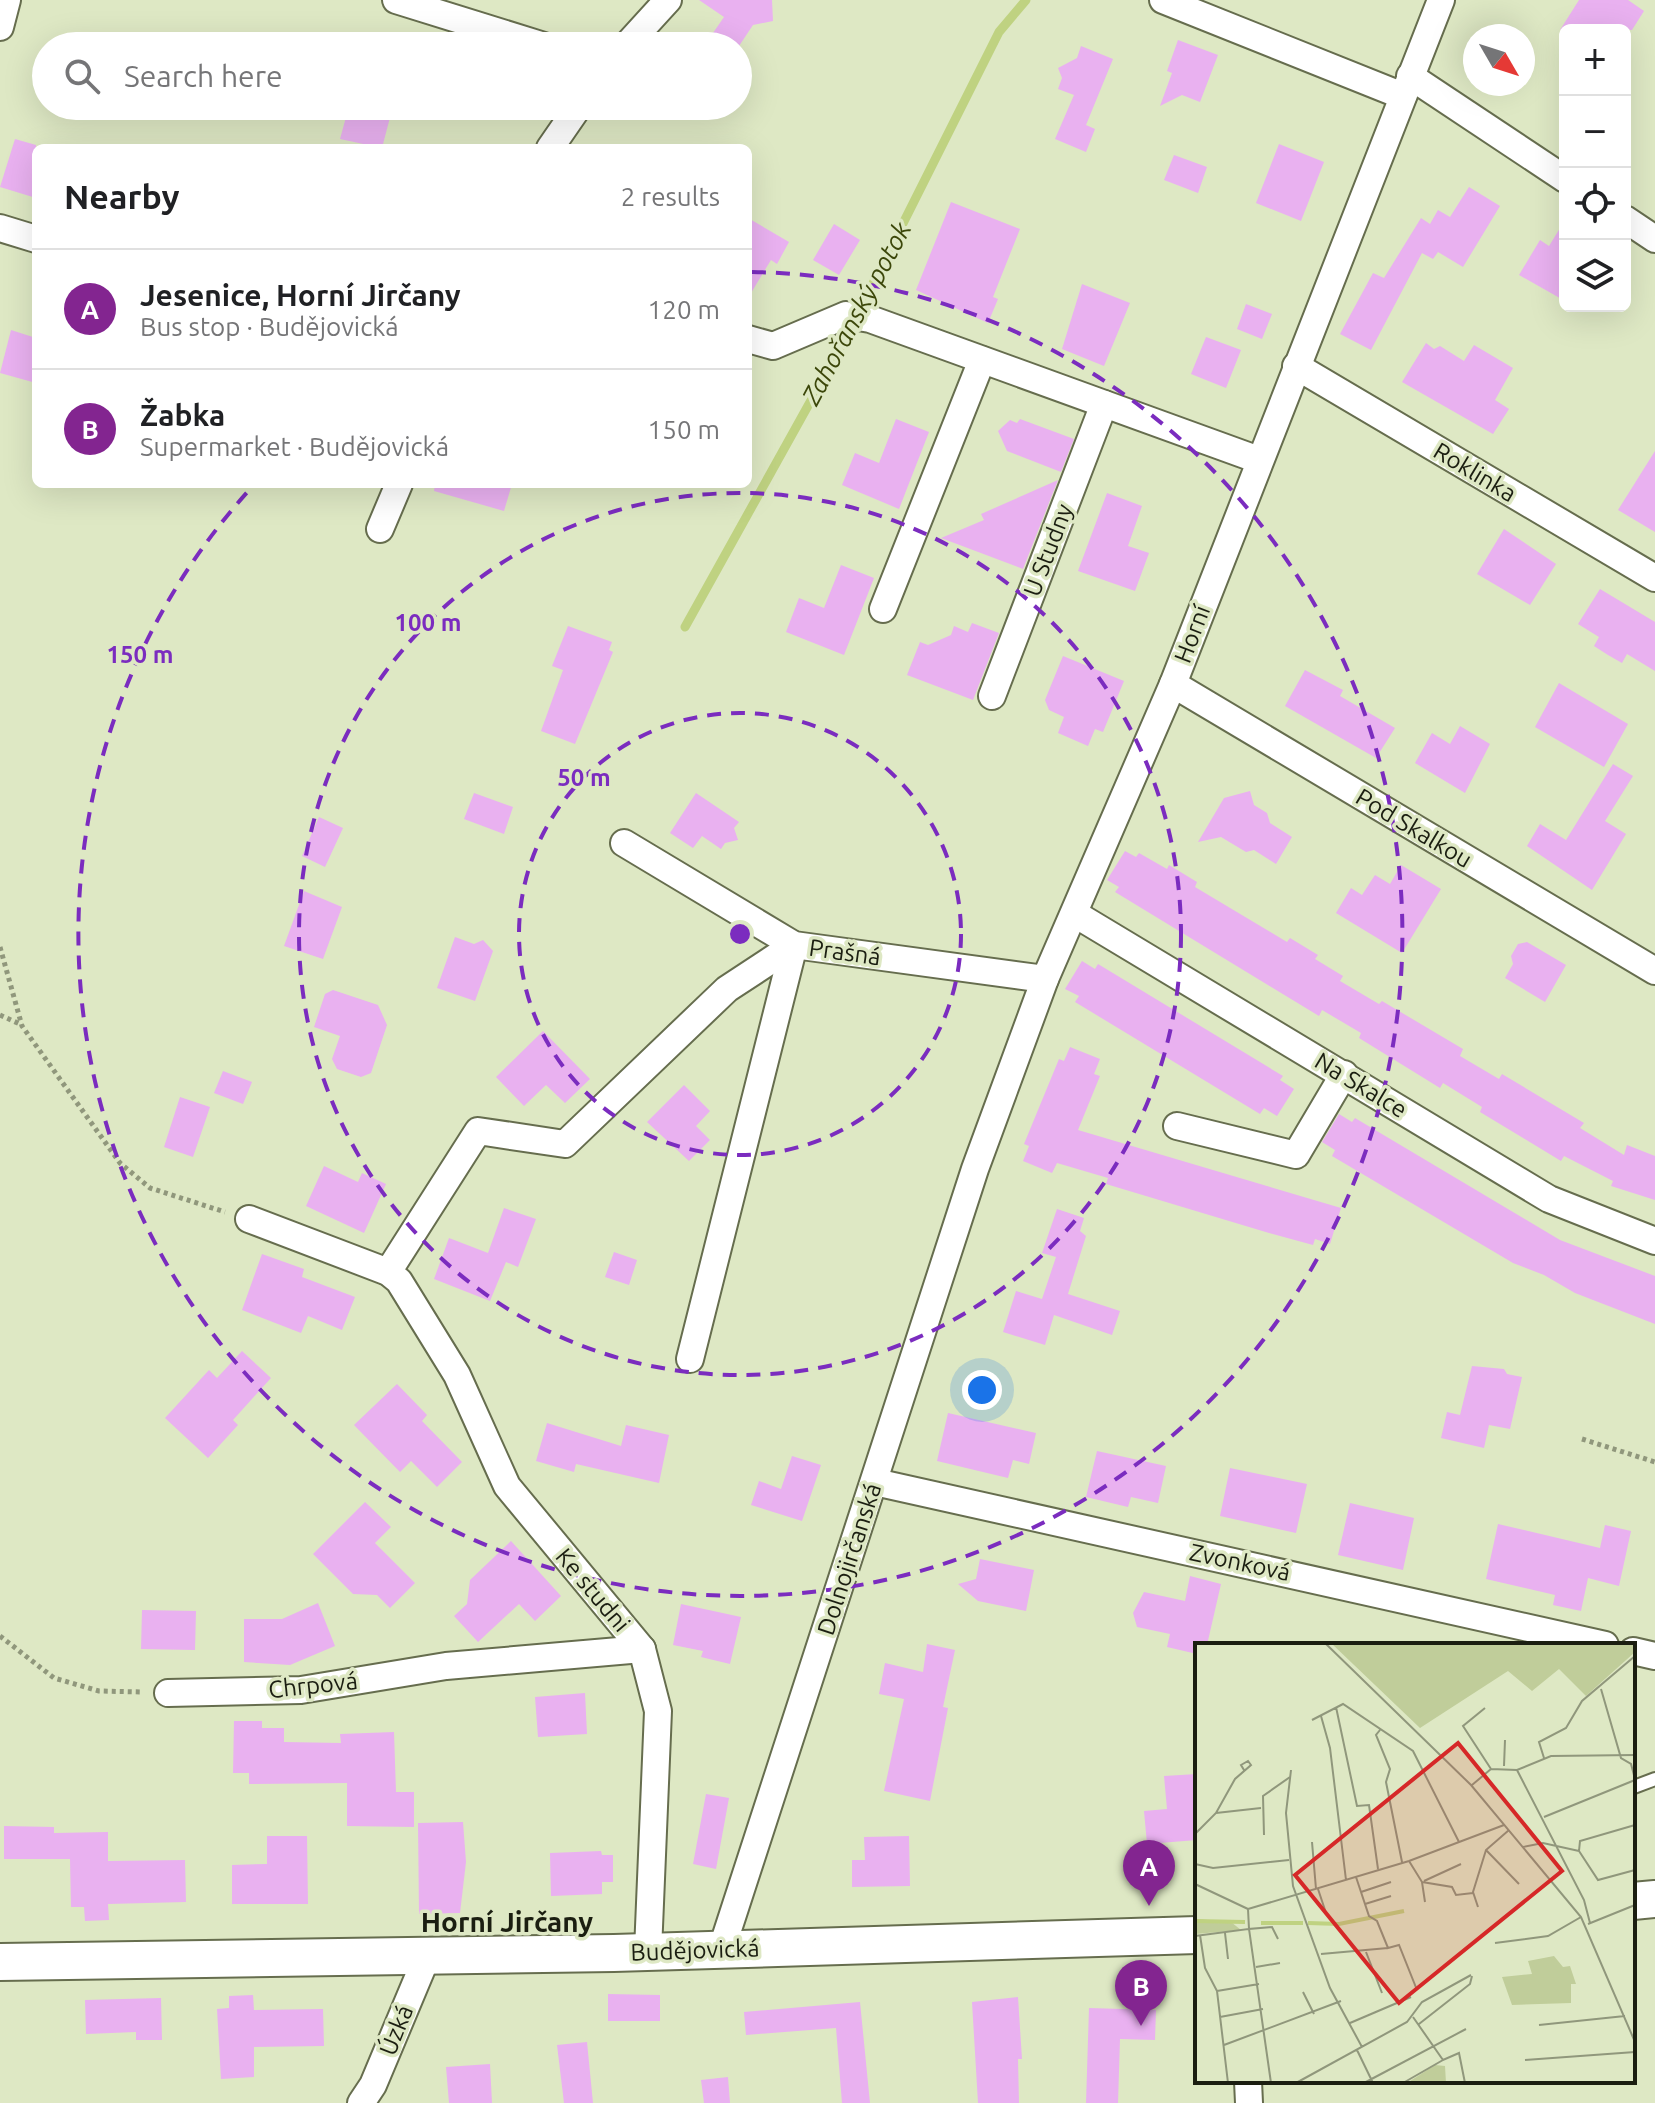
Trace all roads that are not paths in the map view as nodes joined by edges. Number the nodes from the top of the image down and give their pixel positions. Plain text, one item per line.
1 (7, 0) edge
2 (396, 0) edge
3 (668, 0) edge
4 (1163, 0) edge
5 (1441, 0) edge
6 (0, 27) edge
7 (499, 32) edge
8 (639, 32) edge
9 (1406, 86) junction
10 (569, 120) edge
11 (553, 144) edge
12 (1559, 175) edge
13 (1631, 223) edge
14 (0, 228) edge
15 (32, 238) edge
16 (1655, 239) edge
17 (752, 340) edge
18 (982, 360) junction
19 (1296, 366) junction
20 (1104, 404) junction
21 (1259, 460) junction
22 (397, 488) edge
23 (380, 529) dead end
24 (1655, 578) edge
25 (883, 609) dead end
26 (1173, 684) junction
27 (992, 696) dead end
28 (624, 843) dead end
29 (1075, 914) junction
30 (794, 945) junction
31 (1655, 971) edge
32 (1045, 979) junction
33 (1344, 1074) junction
34 (1177, 1126) dead end
35 (975, 1169) joint
36 (249, 1219) road end
37 (1655, 1241) edge
38 (388, 1272) junction
39 (690, 1359) dead end
40 (875, 1482) junction
41 (1596, 1643) edge
42 (642, 1649) junction
43 (1635, 1651) edge
44 (1655, 1656) edge
45 (168, 1693) road end
46 (1655, 1779) edge
47 (1635, 1787) edge
48 (1655, 1899) edge
49 (1635, 1901) edge
50 (1195, 1935) edge
51 (722, 1948) junction
52 (648, 1951) junction
53 (428, 1954) junction
54 (0, 1962) edge
55 (1248, 2083) edge
56 (361, 2103) edge
57 (1249, 2103) edge

1 - 6 street
2 - 7 street
3 - 8 street
4 - 9 street
5 - 9 street, Horní
9 - 12 street
9 - 19 street, Horní
10 - 11 street
13 - 16 street
14 - 15 street
17 - 18 street
18 - 20 street
18 - 25 street
19 - 21 street, Horní
19 - 24 street, Roklinka
20 - 21 street
20 - 27 street, U Studny
21 - 26 street, Horní
22 - 23 street
26 - 29 street, Horní
26 - 31 street, Pod Skalkou
28 - 30 street, Prašná
29 - 32 street, Horní
29 - 33 street, Na Skalce
30 - 32 street, Prašná
30 - 38 street
30 - 39 street
32 - 35 street, Horní
33 - 34 street
33 - 37 street, Na Skalce
35 - 40 street, Dolnojirčanská
36 - 38 street, Ke studni
38 - 42 street, Ke studni
40 - 41 street, Zvonková
40 - 51 street, Dolnojirčanská
42 - 45 street, Chrpová
42 - 52 street, Ke studni
43 - 44 street
46 - 47 lane
48 - 49 main road
50 - 51 main road, Budějovická
51 - 52 main road, Budějovická
52 - 53 main road, Budějovická
53 - 54 main road, Budějovická
53 - 56 street, Úzká
55 - 57 street

